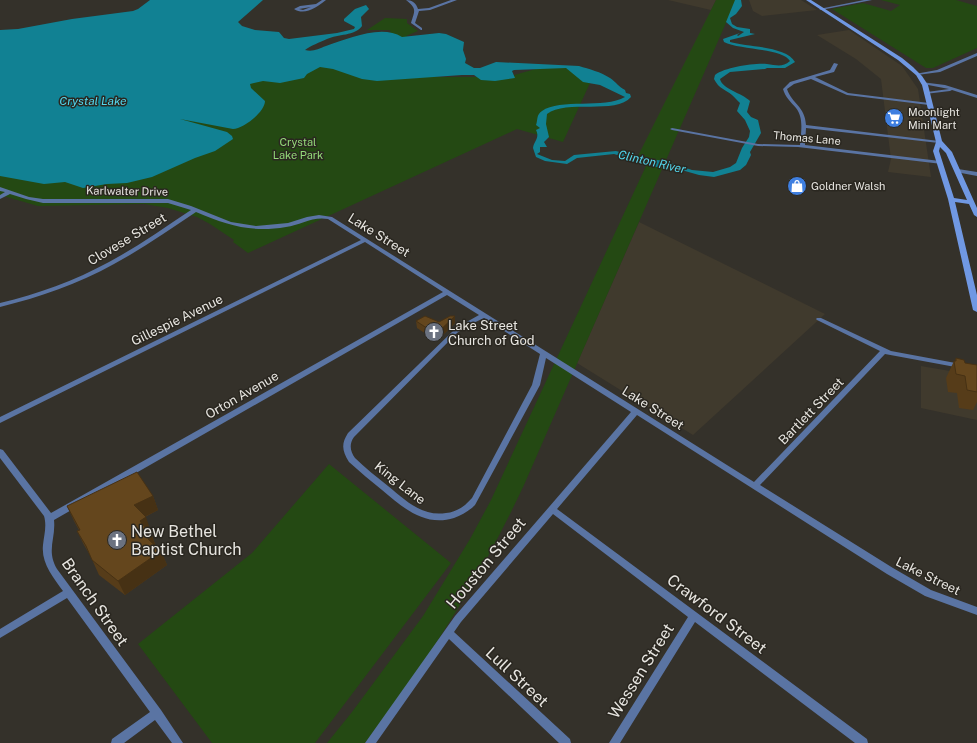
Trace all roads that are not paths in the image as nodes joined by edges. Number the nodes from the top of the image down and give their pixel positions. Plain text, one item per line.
1 (324, 0) edge
2 (408, 0) edge
3 (455, 0) edge
4 (808, 0) edge
5 (870, 0) edge
6 (317, 5) dead end
7 (821, 9) junction
8 (417, 10) junction
9 (421, 29) dead end
10 (976, 55) edge
11 (836, 64) dead end
12 (917, 74) junction
13 (811, 77) junction
14 (923, 83) junction
15 (960, 91) junction
16 (927, 93) junction
17 (977, 97) edge
18 (929, 104) junction
19 (803, 126) junction
20 (672, 129) dead end
21 (939, 142) junction
22 (802, 147) junction
23 (940, 163) junction
24 (958, 171) junction
25 (977, 174) edge
26 (0, 189) edge
27 (10, 192) junction
28 (0, 197) edge
29 (951, 199) junction
30 (972, 203) junction
31 (195, 210) junction
32 (977, 215) edge
33 (321, 217) joint
34 (365, 240) junction
35 (974, 281) edge
36 (447, 292) junction
37 (976, 300) edge
38 (0, 305) edge
39 (977, 310) edge
40 (484, 315) junction
41 (820, 319) dead end
42 (884, 351) junction
43 (544, 353) junction
44 (977, 370) edge
45 (636, 411) junction
46 (0, 420) edge
47 (0, 452) edge
48 (755, 486) junction
49 (552, 509) junction
50 (50, 518) junction
51 (69, 592) junction
52 (977, 611) edge
53 (694, 616) junction
54 (448, 632) junction
55 (0, 634) edge
56 (157, 714) junction
57 (116, 743) edge
58 (178, 743) edge
59 (370, 743) edge
60 (566, 743) edge
61 (614, 743) edge
62 (863, 743) edge

1 - 6 street
2 - 8 street
3 - 8 street
4 - 7 main road
5 - 7 street
7 - 12 main road
8 - 9 street
10 - 12 street
11 - 13 street
12 - 14 main road
13 - 18 street
13 - 19 street
14 - 15 street
14 - 16 main road
15 - 16 street
15 - 17 street
16 - 18 main road
18 - 21 main road
19 - 21 street
19 - 22 street
20 - 22 street, Thomas Lane
21 - 23 main road
21 - 24 main road
22 - 23 street, Thomas Lane
23 - 29 main road
24 - 25 street
24 - 30 main road
26 - 27 street, Karlwalter Drive
27 - 28 street
27 - 31 street, Karlwalter Drive
29 - 30 main road
29 - 35 main road
30 - 32 main road
31 - 33 street, Karlwalter Drive
31 - 38 street, Clovese Street
33 - 34 street, Lake Street
34 - 36 street, Lake Street
34 - 46 street, Gillespie Avenue
35 - 37 main road
36 - 40 street, Lake Street
36 - 50 street, Orton Avenue
37 - 39 main road
40 - 43 street, Lake Street
40 - 43 street, King Lane
41 - 42 street
42 - 44 street
42 - 48 street, Bartlett Street
43 - 45 street, Lake Street
45 - 48 street, Lake Street
45 - 49 street, Houston Street
47 - 50 street
48 - 52 street, Lake Street
49 - 53 street, Crawford Street
49 - 54 street, Houston Street
50 - 51 street, Branch Street
51 - 55 street
51 - 56 street, Branch Street
53 - 61 street, Wessen Street
53 - 62 street, Crawford Street
54 - 59 street, Houston Street
54 - 60 street, Lull Street
56 - 57 street
56 - 58 street, Branch Street

